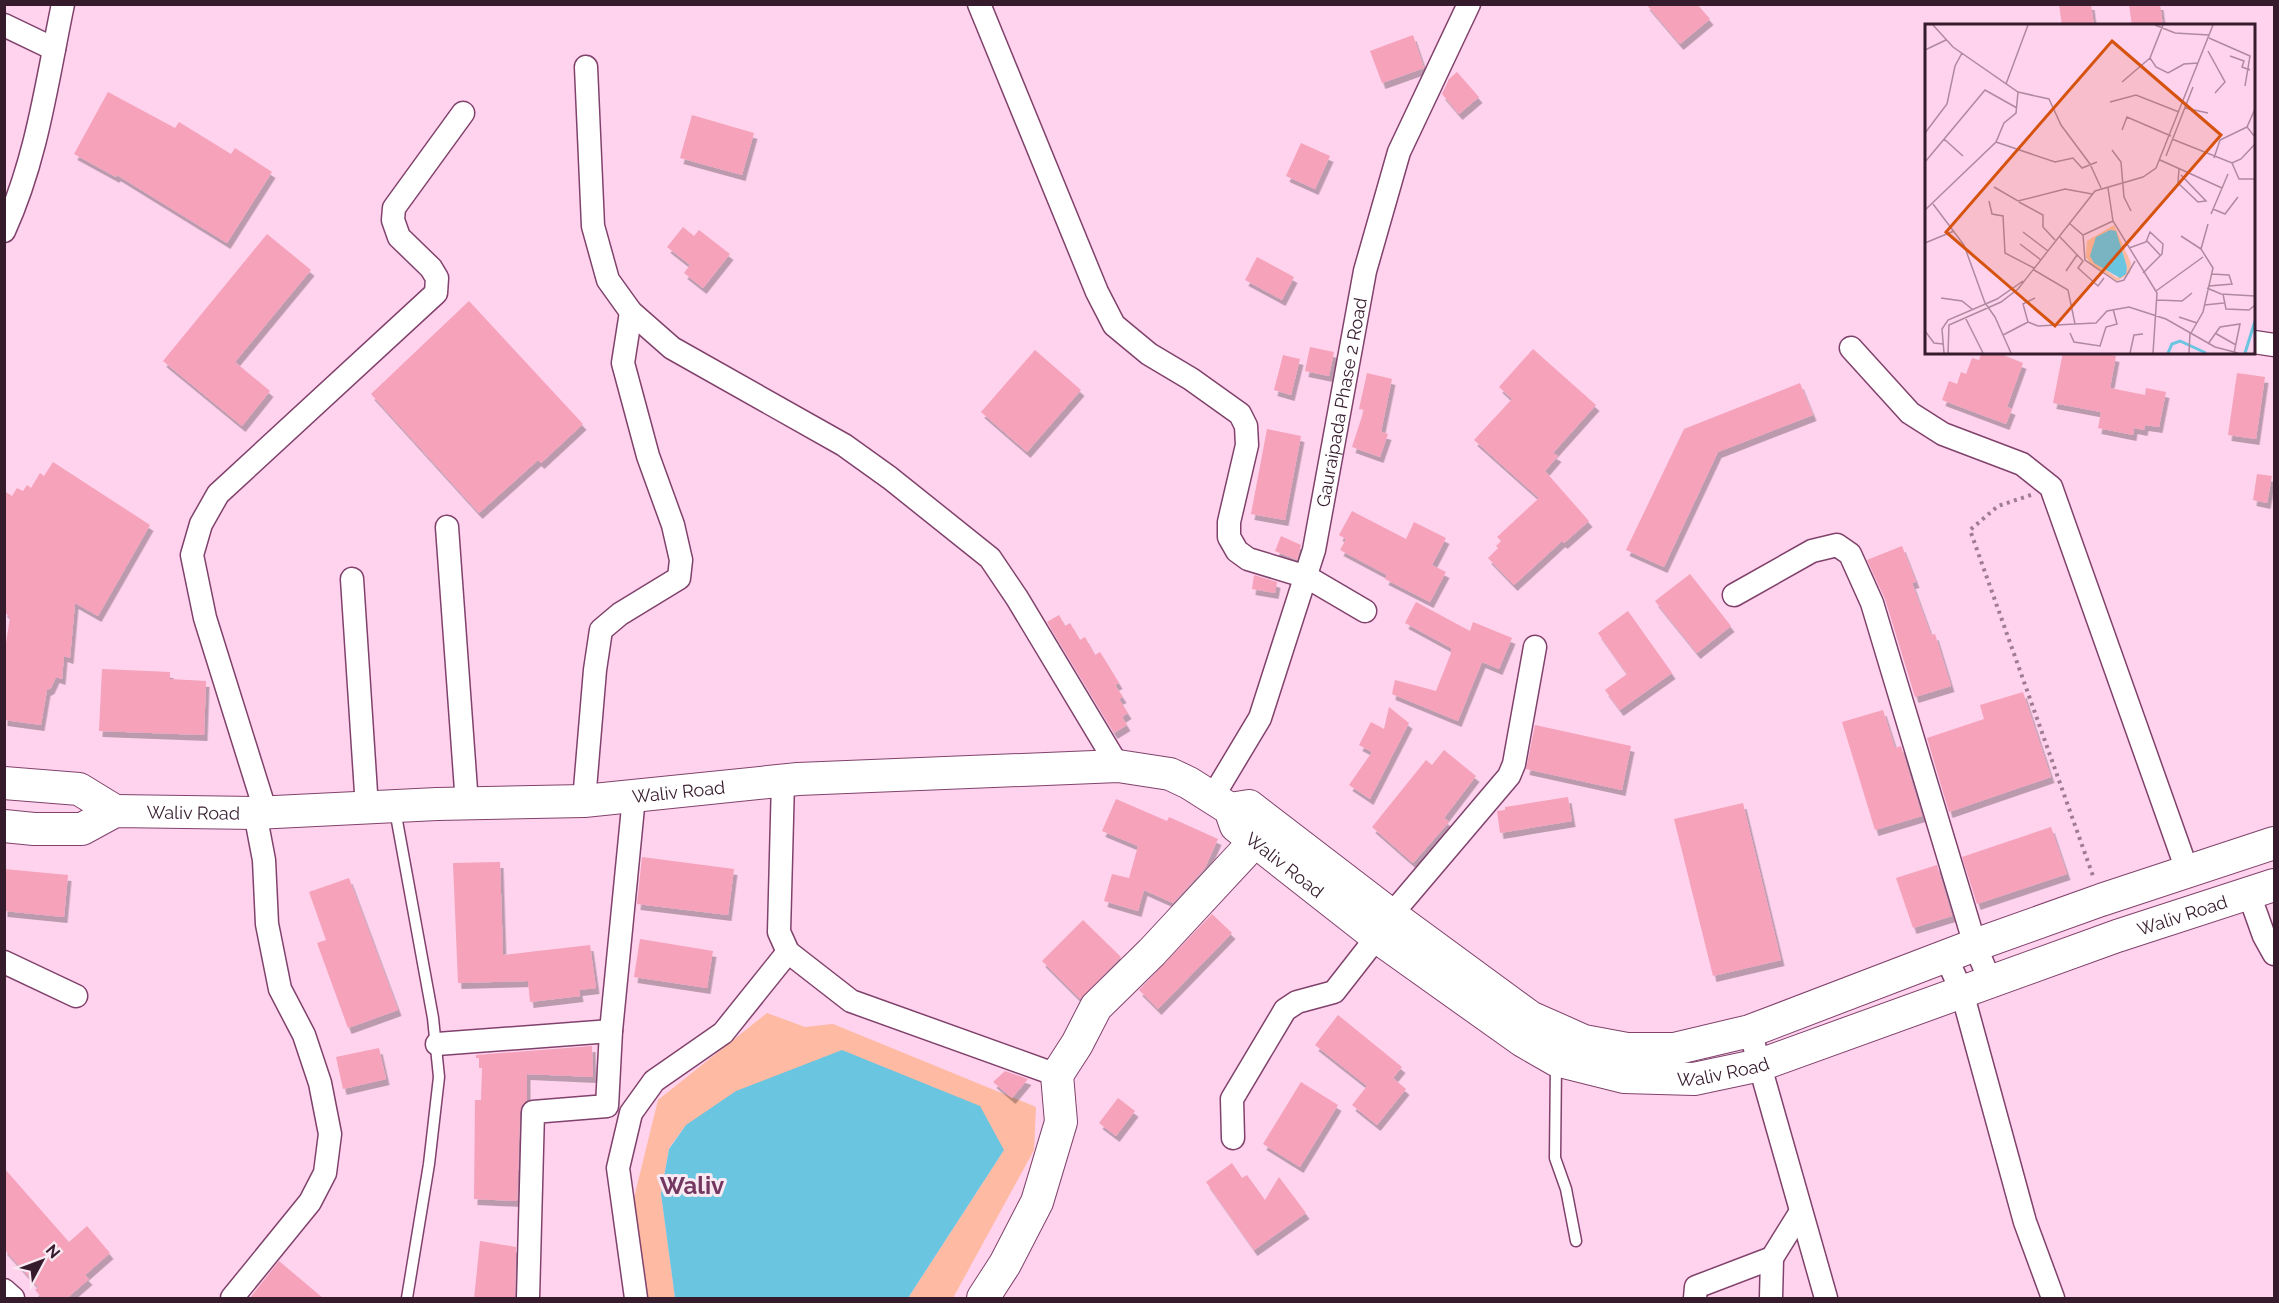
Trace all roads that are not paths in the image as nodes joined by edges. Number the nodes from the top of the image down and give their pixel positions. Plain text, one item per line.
1 (63, 4) edge
2 (979, 4) edge
3 (1469, 4) edge
4 (4, 25) edge
5 (54, 50) junction
6 (586, 67) dead end
7 (463, 113) dead end
8 (4, 231) edge
9 (632, 312) junction
10 (2255, 342) edge
11 (2274, 345) edge
12 (1851, 348) dead end
13 (447, 527) dead end
14 (1307, 577) junction
15 (352, 579) dead end
16 (1734, 595) dead end
17 (1365, 611) dead end
18 (1535, 647) dead end
19 (1118, 766) junction
20 (783, 781) junction
21 (4, 783) edge
22 (634, 797) junction
23 (585, 801) junction
24 (467, 804) junction
25 (1221, 804) junction
26 (381, 807) junction
27 (115, 811) junction
28 (261, 813) junction
29 (4, 826) edge
30 (1264, 832) junction
31 (2274, 843) edge
32 (2188, 873) junction
33 (2262, 890) edge
34 (1384, 926) junction
35 (1975, 945) junction
36 (788, 952) junction
37 (2274, 954) edge
38 (1946, 957) junction
39 (4, 962) edge
40 (1976, 987) junction
41 (76, 996) dead end
42 (611, 1031) junction
43 (1750, 1031) junction
44 (437, 1044) junction
45 (1556, 1060) junction
46 (1760, 1065) junction
47 (1057, 1075) junction
48 (1233, 1138) dead end
49 (1800, 1213) junction
50 (1576, 1241) dead end
51 (1772, 1258) junction
52 (4, 1290) edge
53 (12, 1299) edge
54 (232, 1299) edge
55 (407, 1299) edge
56 (528, 1299) edge
57 (636, 1299) edge
58 (983, 1299) edge
59 (1695, 1299) edge
60 (1771, 1299) edge
61 (1826, 1299) edge
62 (2053, 1299) edge

1 - 5 street
2 - 14 street
3 - 14 street, Gauraipada Phase 2 Road
4 - 5 street
5 - 8 street
6 - 9 street
7 - 28 street
9 - 19 street
9 - 23 street
10 - 11 street
12 - 32 street
13 - 24 street
14 - 17 street
14 - 25 street, Gauraipada Phase 2 Road
15 - 26 street
16 - 35 street
18 - 34 street
19 - 20 main road, Waliv Road
19 - 25 main road, Waliv Road
20 - 22 main road, Waliv Road
20 - 36 street
21 - 27 main road
22 - 23 main road, Waliv Road
22 - 42 street
23 - 24 main road, Waliv Road
24 - 26 main road, Waliv Road
25 - 30 main road, Waliv Road
26 - 28 main road, Waliv Road
26 - 44 lane
27 - 28 main road, Waliv Road
27 - 29 main road, Waliv Road
28 - 54 street
30 - 34 main road, Waliv Road
30 - 47 main road
31 - 32 main road, Waliv Road
32 - 35 main road, Waliv Road
33 - 37 street
33 - 40 main road, Waliv Road
34 - 43 main road, Waliv Road
34 - 45 main road, Waliv Road
34 - 48 street
35 - 38 main road, Waliv Road
35 - 40 street
36 - 47 street
36 - 57 street
38 - 40 street
38 - 43 main road, Waliv Road
39 - 41 street
40 - 46 main road, Waliv Road
40 - 62 street
42 - 44 street
42 - 56 street
43 - 46 street
44 - 55 lane
45 - 46 main road, Waliv Road
45 - 50 lane
46 - 49 street
47 - 58 main road
49 - 51 street
49 - 61 street
51 - 59 street
51 - 60 street
52 - 53 street

